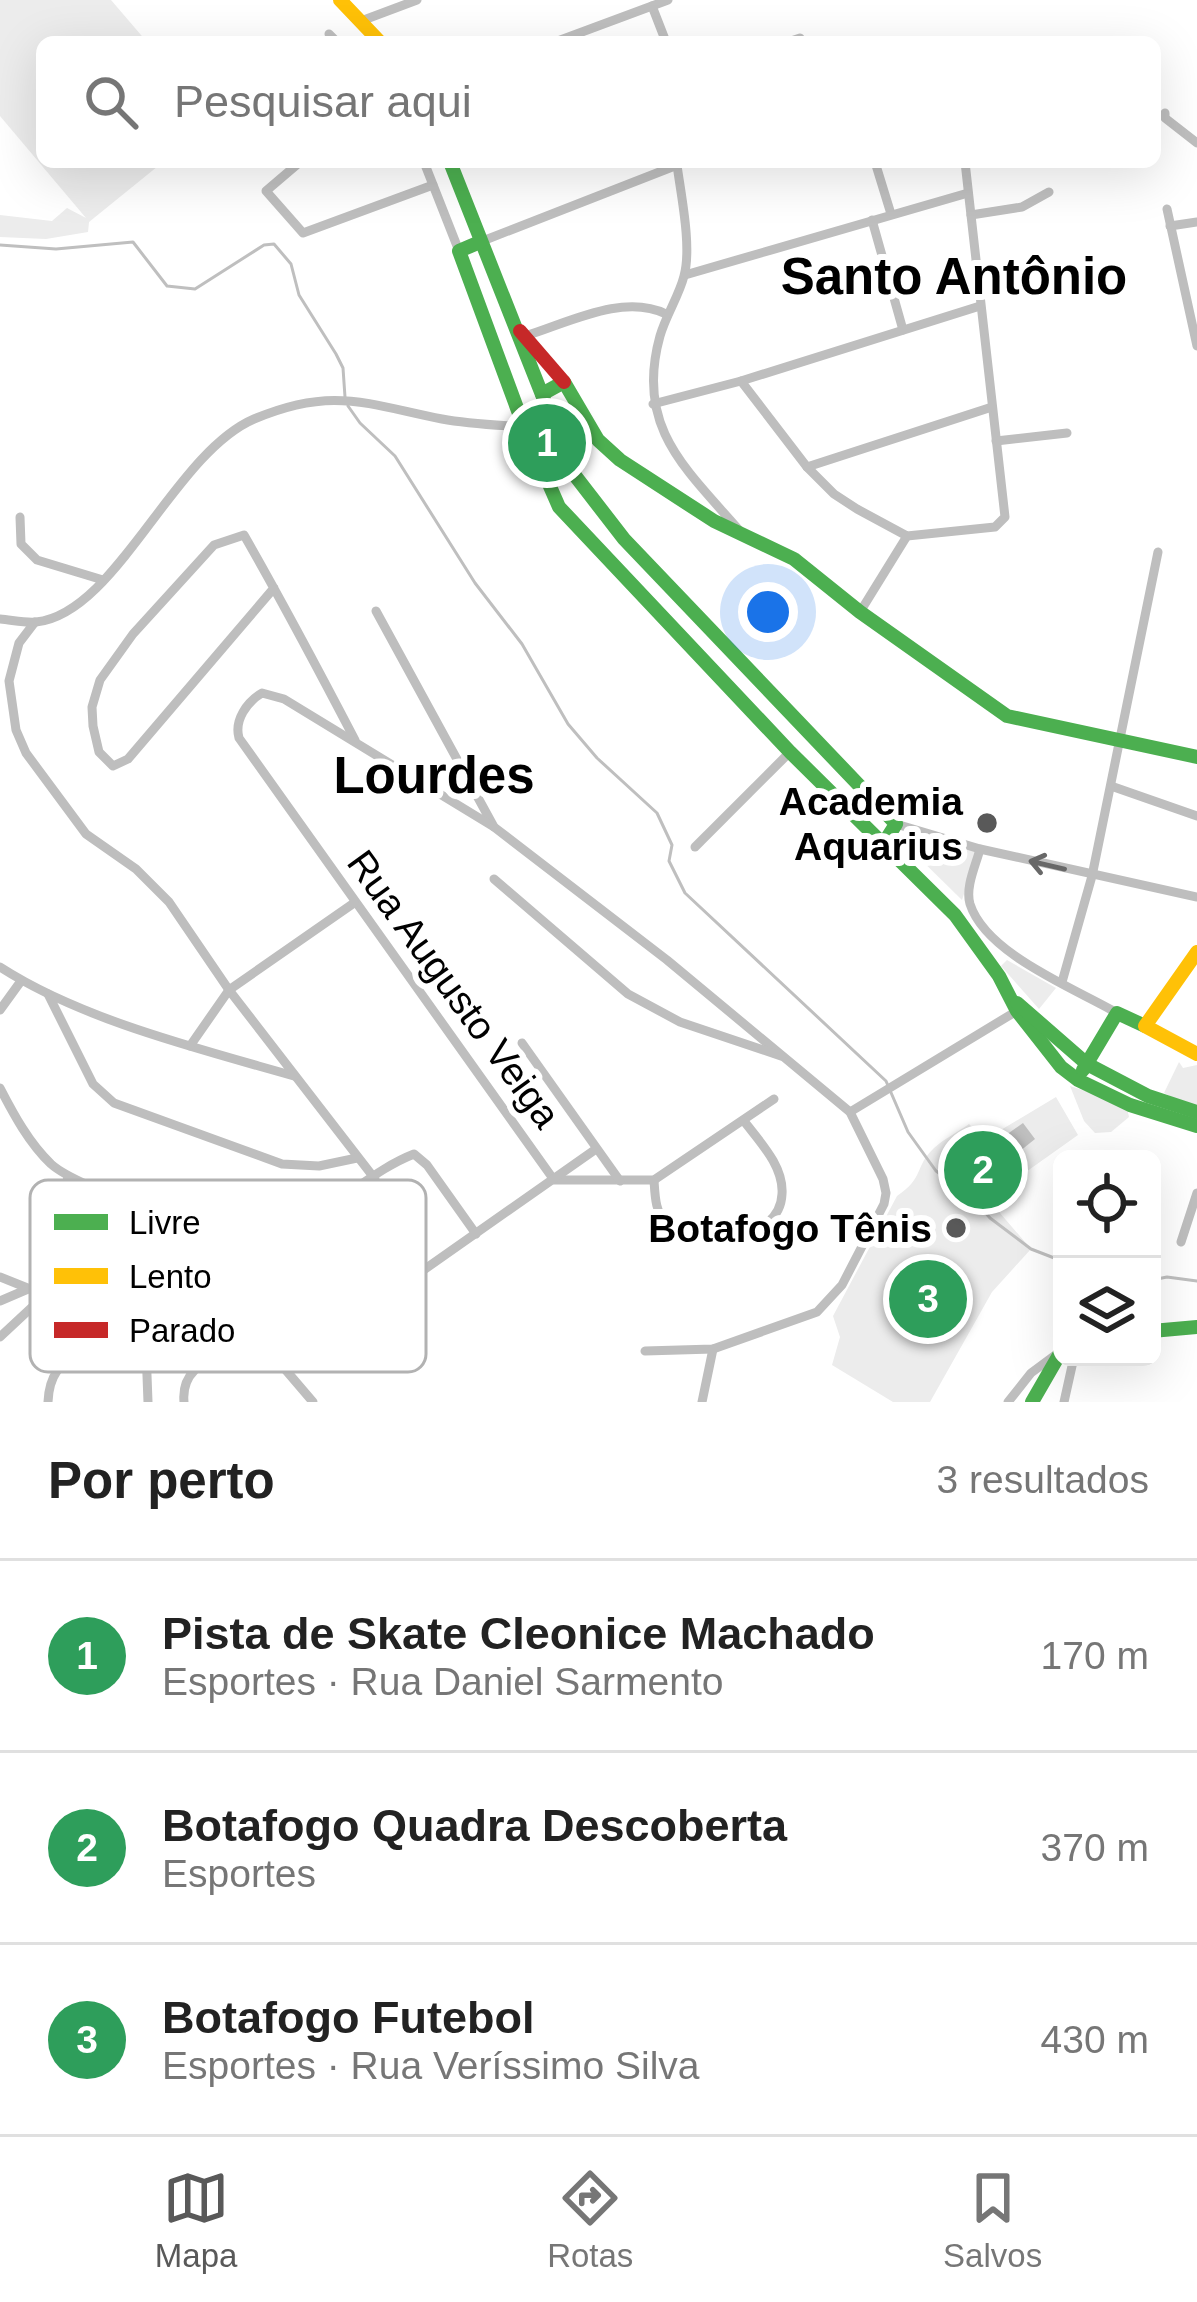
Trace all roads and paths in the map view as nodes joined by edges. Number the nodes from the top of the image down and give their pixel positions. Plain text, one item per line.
1 (340, 0) edge
2 (418, 0) edge
3 (668, 0) edge
4 (652, 6) junction
5 (361, 21) junction
6 (375, 36) edge
7 (571, 36) edge
8 (664, 36) edge
9 (1165, 113) dead end
10 (1197, 143) edge
11 (293, 168) edge
12 (426, 168) edge
13 (455, 168) edge
14 (668, 168) edge
15 (681, 168) edge
16 (877, 168) edge
17 (966, 168) edge
18 (433, 185) junction
19 (1049, 192) dead end
20 (968, 193) junction
21 (1167, 208) dead end
22 (891, 214) junction
23 (970, 214) junction
24 (872, 220) junction
25 (1197, 222) edge
26 (1170, 226) junction
27 (480, 242) junction
28 (459, 251) junction
29 (685, 275) junction
30 (980, 306) junction
31 (666, 314) junction
32 (513, 324) junction
33 (902, 330) junction
34 (525, 337) junction
35 (1197, 346) edge
36 (741, 381) junction
37 (564, 382) junction
38 (539, 388) junction
39 (652, 404) junction
40 (992, 407) junction
41 (524, 428) junction
42 (1067, 433) dead end
43 (996, 442) junction
44 (807, 467) junction
45 (20, 517) dead end
46 (742, 534) junction
47 (907, 536) junction
48 (1158, 552) dead end
49 (103, 580) junction
50 (274, 588) junction
51 (376, 611) dead end
52 (860, 612) junction
53 (0, 619) edge
54 (35, 622) junction
55 (355, 740) junction
56 (1121, 742) junction
57 (790, 752) junction
58 (1197, 757) edge
59 (1111, 787) junction
60 (1197, 816) edge
61 (896, 824) junction
62 (494, 827) junction
63 (884, 843) junction
64 (695, 847) dead end
65 (980, 849) junction
66 (1092, 876) junction
67 (494, 879) dead end
68 (1197, 896) edge
69 (354, 903) junction
70 (1197, 952) edge
71 (0, 967) edge
72 (21, 981) junction
73 (1062, 982) junction
74 (229, 990) junction
75 (48, 994) junction
76 (1018, 1006) junction
77 (0, 1010) edge
78 (1117, 1013) junction
79 (1145, 1027) junction
80 (522, 1043) dead end
81 (190, 1046) junction
82 (1197, 1054) edge
83 (786, 1057) junction
84 (1087, 1064) junction
85 (294, 1076) junction
86 (1078, 1080) junction
87 (0, 1088) edge
88 (774, 1099) dead end
89 (850, 1112) junction
90 (1197, 1112) edge
91 (744, 1120) junction
92 (1197, 1126) edge
93 (596, 1149) junction
94 (357, 1158) junction
95 (68, 1176) junction
96 (375, 1178) junction
97 (67, 1180) edge
98 (79, 1180) edge
99 (372, 1180) edge
100 (554, 1180) junction
101 (654, 1180) junction
102 (620, 1181) junction
103 (1197, 1193) edge
104 (476, 1234) junction
105 (1180, 1242) dead end
106 (426, 1269) edge
107 (0, 1277) edge
108 (28, 1288) joint
109 (0, 1301) edge
110 (30, 1309) edge
111 (1197, 1327) edge
112 (1161, 1330) edge
113 (0, 1337) edge
114 (713, 1349) junction
115 (645, 1351) dead end
116 (1053, 1360) edge
117 (1056, 1366) edge
118 (1065, 1366) edge
119 (55, 1372) edge
120 (147, 1372) edge
121 (191, 1372) edge
122 (287, 1372) edge
123 (48, 1402) edge
124 (148, 1402) edge
125 (184, 1402) edge
126 (313, 1402) edge
127 (702, 1402) edge
128 (1008, 1402) edge
129 (1032, 1402) edge
130 (1064, 1402) edge

1 - 5 main road
2 - 5 street
3 - 4 street
4 - 7 street
4 - 8 street
5 - 6 main road
9 - 10 street
11 - 18 street
12 - 18 street
13 - 27 main road
14 - 27 street
15 - 29 street
16 - 22 street
17 - 20 street
18 - 28 street
19 - 23 street
20 - 22 street
20 - 23 street
21 - 26 street
22 - 24 street
23 - 30 street
24 - 29 street
24 - 33 street
25 - 26 street
26 - 35 street
27 - 28 main road
27 - 32 main road
28 - 41 main road
29 - 31 street
30 - 33 street
30 - 40 street
31 - 34 street
31 - 39 street
32 - 34 main road
32 - 38 main road
33 - 36 street
34 - 37 main road
36 - 39 street
36 - 44 street
37 - 38 main road
37 - 46 main road
38 - 61 main road
39 - 46 street
40 - 43 street
40 - 44 street
41 - 49 street
41 - 57 main road
42 - 43 street
43 - 47 street
44 - 47 street
45 - 49 street
46 - 52 main road
47 - 52 street
48 - 56 street
49 - 54 street
50 - 50 street
50 - 55 street
51 - 62 street
52 - 56 main road
53 - 54 street
54 - 74 street
55 - 62 street
55 - 69 street, Rua Augusto Veiga
56 - 58 main road
56 - 59 street
57 - 63 main road
57 - 64 street
59 - 60 street
59 - 66 street
61 - 63 main road
61 - 65 street
62 - 83 street
63 - 76 main road
66 -> 65 street
65 - 73 street
66 - 68 street
66 - 73 street
67 - 83 street
69 - 74 street
69 - 100 street, Rua Augusto Veiga
70 - 79 main road
71 - 72 street
72 - 75 street
72 - 77 street
73 - 78 street
74 - 81 street
74 - 85 street
75 - 81 street
75 - 94 street
76 - 84 main road
76 - 86 main road
76 - 89 street
78 - 79 main road
78 - 84 main road
79 - 82 main road
80 - 93 street
81 - 85 street
83 - 89 street
84 - 86 main road
84 - 90 main road
85 - 94 street
86 - 92 main road
87 - 95 street
88 - 91 street
89 - 114 street
91 - 101 street
91 - 101 street
93 - 100 street
93 - 102 street
94 - 96 street
95 - 97 street
95 - 98 street
96 - 99 street
96 - 104 street
100 - 102 street
100 - 104 street
101 - 102 street
103 - 105 street
104 - 106 street
107 - 108 street
108 - 109 street
110 - 113 street
111 - 112 main road
114 - 115 street
114 - 127 street
116 - 128 street
117 - 129 main road
118 - 130 street
119 - 123 street
120 - 124 street
121 - 125 street
122 - 126 street

